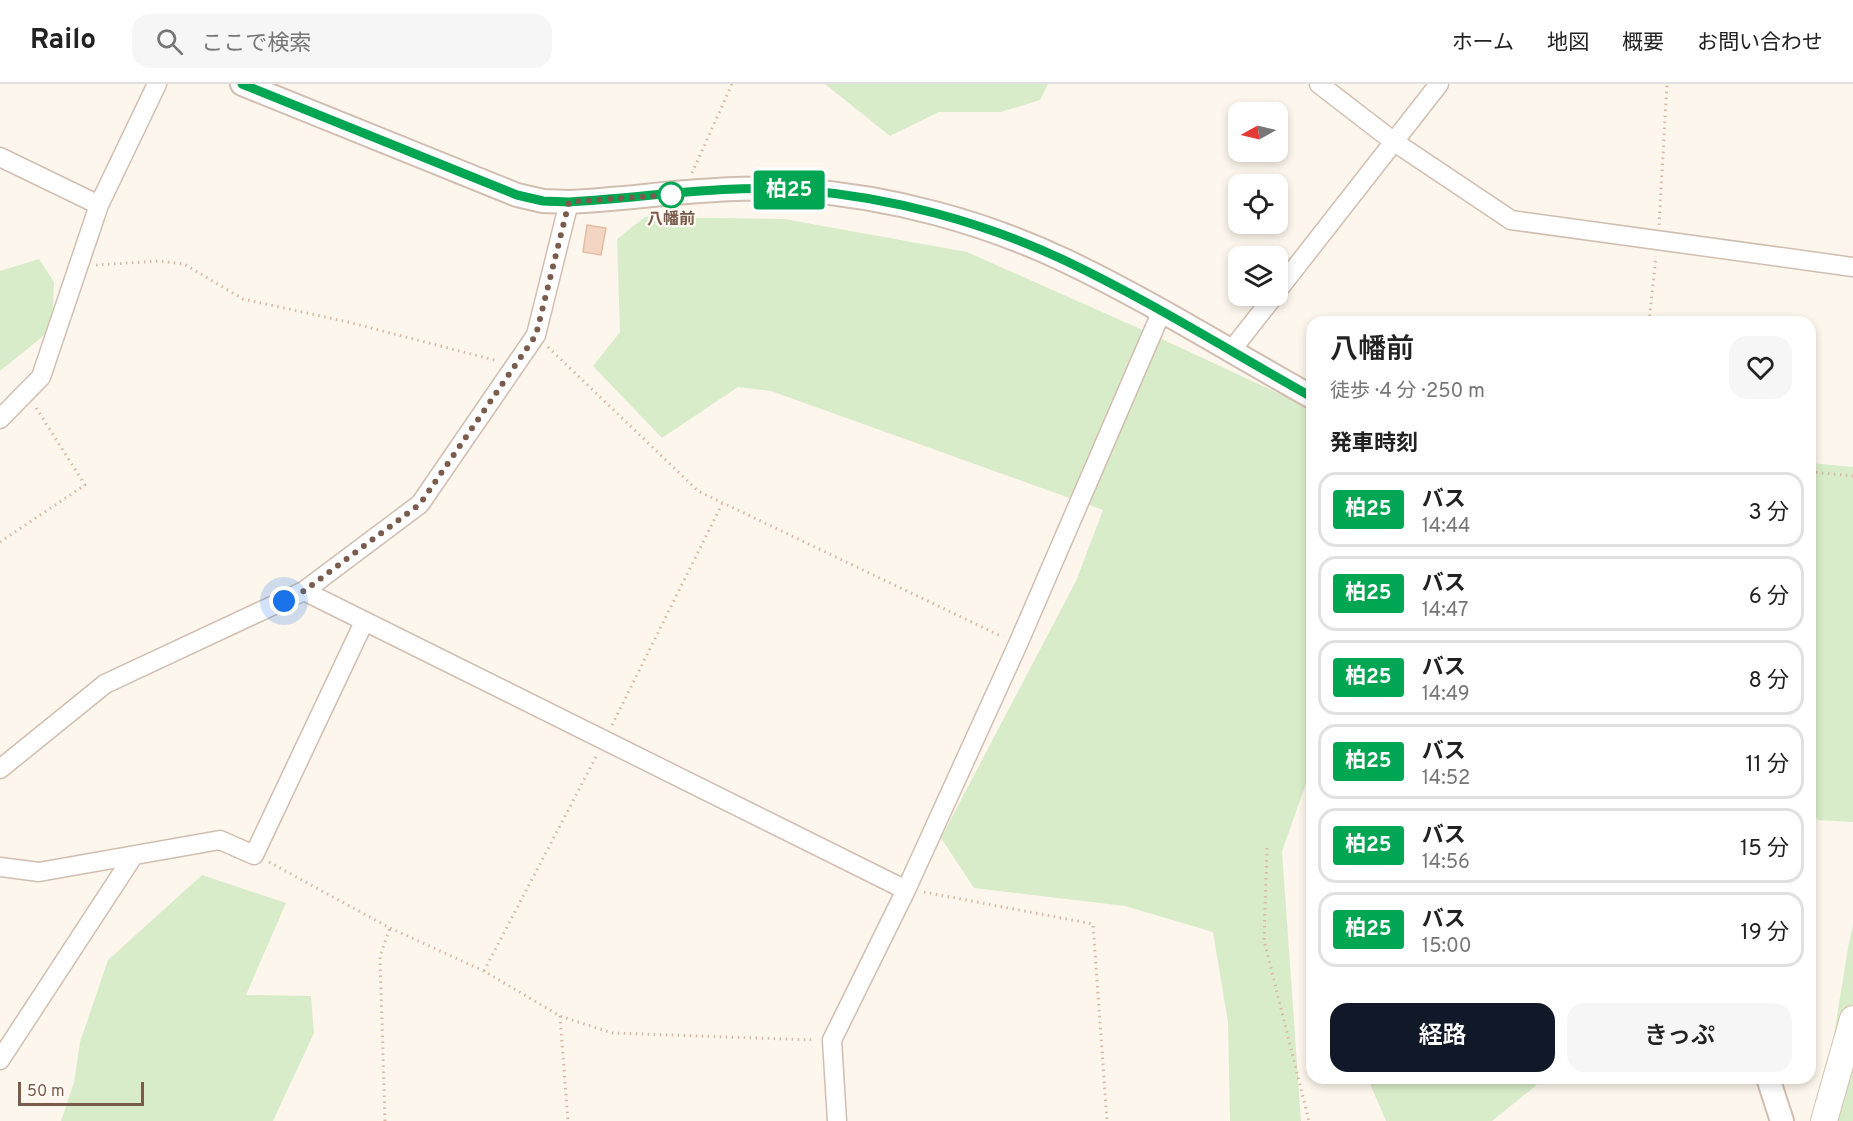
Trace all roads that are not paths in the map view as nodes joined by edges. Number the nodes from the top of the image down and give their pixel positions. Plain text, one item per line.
1 (157, 84) edge
2 (242, 84) edge
3 (1319, 84) edge
4 (1439, 84) edge
5 (1393, 141) junction
6 (0, 157) edge
7 (569, 202) junction
8 (99, 205) junction
9 (1853, 267) edge
10 (1288, 277) edge
11 (1266, 306) edge
12 (1161, 313) junction
13 (1230, 352) junction
14 (1306, 394) edge
15 (0, 419) edge
16 (304, 591) junction
17 (363, 622) junction
18 (0, 769) edge
19 (132, 858) junction
20 (0, 867) edge
21 (906, 890) junction
22 (1853, 1019) edge
23 (0, 1060) edge
24 (1770, 1084) edge
25 (837, 1121) edge
26 (1782, 1121) edge
27 (1824, 1121) edge

1 - 8 street
2 - 7 street
3 - 5 street
4 - 5 street
5 - 9 street
5 - 10 street
6 - 8 street
7 - 12 street
7 - 16 street
8 - 15 street
11 - 13 street
12 - 13 street
12 - 21 street
13 - 14 street
16 - 17 street
16 - 18 street
17 - 19 street
17 - 21 street
19 - 20 street
19 - 23 street
21 - 25 street
22 - 27 main road
24 - 26 street

